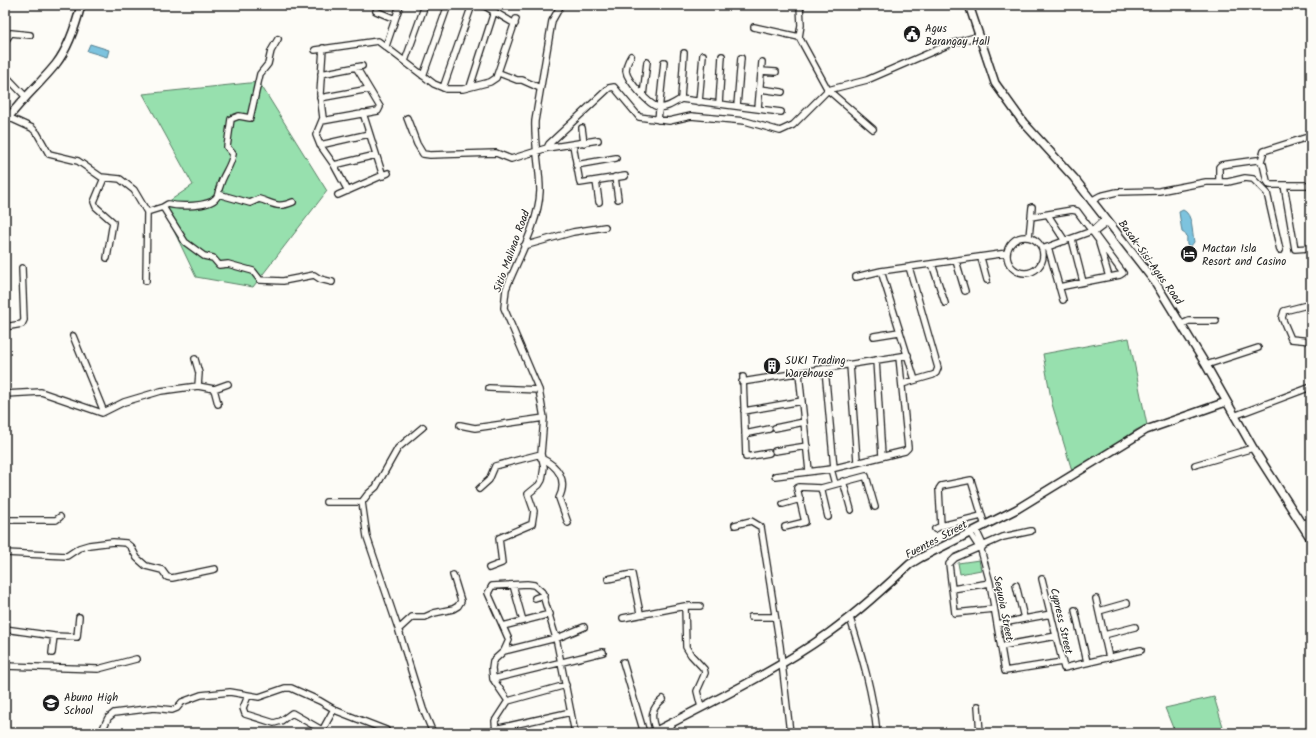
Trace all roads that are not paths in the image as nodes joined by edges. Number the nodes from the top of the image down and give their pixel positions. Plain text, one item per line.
1 (81, 5) edge
2 (400, 5) edge
3 (425, 5) edge
4 (448, 5) edge
5 (472, 5) edge
6 (483, 5) edge
7 (561, 5) edge
8 (800, 5) edge
9 (969, 5) edge
10 (376, 11) dead end
11 (494, 12) junction
12 (395, 19) junction
13 (754, 27) dead end
14 (30, 35) dead end
15 (979, 36) junction
16 (799, 37) junction
17 (278, 39) dead end
18 (5, 41) edge
19 (386, 46) junction
20 (323, 48) junction
21 (316, 50) dead end
22 (684, 53) dead end
23 (703, 55) dead end
24 (631, 56) dead end
25 (722, 56) dead end
26 (741, 58) dead end
27 (405, 61) junction
28 (647, 62) dead end
29 (664, 62) dead end
30 (762, 62) dead end
31 (761, 71) junction
32 (776, 72) dead end
33 (499, 73) junction
34 (322, 74) junction
35 (5, 75) edge
36 (423, 76) junction
37 (470, 87) junction
38 (443, 88) junction
39 (540, 88) junction
40 (369, 89) junction
41 (760, 89) junction
42 (828, 90) junction
43 (782, 92) dead end
44 (25, 96) junction
45 (643, 96) junction
46 (320, 98) junction
47 (681, 99) junction
48 (699, 102) junction
49 (719, 104) junction
50 (737, 106) junction
51 (659, 108) junction
52 (758, 108) junction
53 (781, 112) dead end
54 (363, 113) junction
55 (407, 118) dead end
56 (7, 119) edge
57 (658, 120) junction
58 (322, 121) junction
59 (582, 128) dead end
60 (873, 129) dead end
61 (369, 134) junction
62 (1311, 136) edge
63 (598, 140) dead end
64 (584, 143) junction
65 (320, 145) junction
66 (573, 145) junction
67 (546, 148) junction
68 (537, 151) junction
69 (376, 155) junction
70 (616, 158) dead end
71 (1261, 160) junction
72 (334, 165) junction
73 (576, 166) junction
74 (625, 176) dead end
75 (615, 177) junction
76 (104, 178) junction
77 (596, 182) junction
78 (1220, 182) junction
79 (1284, 185) junction
80 (1311, 185) edge
81 (348, 191) junction
82 (218, 194) junction
83 (338, 195) dead end
84 (618, 199) dead end
85 (1091, 201) junction
86 (292, 202) dead end
87 (599, 202) dead end
88 (1032, 207) dead end
89 (163, 208) junction
90 (147, 212) junction
91 (1048, 214) junction
92 (1031, 217) junction
93 (1106, 220) junction
94 (605, 227) dead end
95 (1092, 231) junction
96 (1030, 238) junction
97 (1072, 239) junction
98 (1098, 240) junction
99 (1065, 241) junction
100 (524, 246) junction
101 (1045, 248) junction
102 (1280, 250) dead end
103 (1311, 251) edge
104 (1007, 253) junction
105 (107, 258) dead end
106 (980, 258) junction
107 (956, 261) junction
108 (932, 264) junction
109 (908, 267) junction
110 (22, 268) dead end
111 (881, 271) junction
112 (856, 277) dead end
113 (1109, 277) junction
114 (987, 280) dead end
115 (146, 281) dead end
116 (332, 282) dead end
117 (1083, 282) junction
118 (1059, 287) junction
119 (965, 291) dead end
120 (1063, 300) dead end
121 (945, 302) dead end
122 (1311, 304) edge
123 (1216, 321) dead end
124 (1182, 324) junction
125 (5, 327) edge
126 (900, 332) junction
127 (73, 336) dead end
128 (874, 336) dead end
129 (1311, 341) edge
130 (1258, 348) dead end
131 (908, 355) junction
132 (899, 357) junction
133 (196, 359) dead end
134 (876, 360) junction
135 (850, 365) junction
136 (1206, 365) junction
137 (825, 369) junction
138 (799, 373) junction
139 (915, 380) junction
140 (228, 384) dead end
141 (902, 384) junction
142 (198, 386) junction
143 (1311, 387) edge
144 (489, 388) dead end
145 (214, 389) junction
146 (539, 390) junction
147 (5, 394) edge
148 (802, 401) junction
149 (1226, 402) junction
150 (218, 404) dead end
151 (744, 411) junction
152 (104, 412) junction
153 (1234, 416) junction
154 (544, 418) junction
155 (804, 422) junction
156 (460, 425) dead end
157 (423, 427) dead end
158 (745, 434) junction
159 (806, 446) junction
160 (1253, 448) junction
161 (541, 456) junction
162 (882, 456) junction
163 (857, 462) junction
164 (1195, 465) dead end
165 (832, 469) junction
166 (809, 471) junction
167 (775, 476) dead end
168 (843, 481) junction
169 (835, 484) junction
170 (821, 488) junction
171 (479, 490) dead end
172 (800, 499) junction
173 (326, 502) dead end
174 (362, 502) junction
175 (783, 504) dead end
176 (875, 507) dead end
177 (851, 510) dead end
178 (981, 516) junction
179 (60, 517) dead end
180 (828, 517) dead end
181 (5, 520) edge
182 (1311, 522) edge
183 (568, 523) dead end
184 (1301, 524) junction
185 (736, 525) dead end
186 (941, 526) junction
187 (985, 526) junction
188 (784, 527) dead end
189 (935, 529) dead end
190 (1031, 531) dead end
191 (973, 532) junction
192 (1311, 539) edge
193 (981, 547) junction
194 (5, 553) edge
195 (489, 568) dead end
196 (215, 569) dead end
197 (453, 575) dead end
198 (608, 579) dead end
199 (1042, 579) dead end
200 (990, 583) junction
201 (513, 585) junction
202 (1016, 585) dead end
203 (952, 589) junction
204 (544, 595) junction
205 (535, 598) dead end
206 (1096, 599) dead end
207 (1127, 603) dead end
208 (685, 606) junction
209 (700, 606) dead end
210 (994, 609) junction
211 (1074, 610) dead end
212 (1099, 611) junction
213 (640, 613) junction
214 (550, 614) junction
215 (1050, 614) junction
216 (79, 616) dead end
217 (751, 617) dead end
218 (774, 617) junction
219 (623, 618) dead end
220 (850, 618) junction
221 (1024, 618) junction
222 (523, 621) junction
223 (997, 624) junction
224 (503, 626) junction
225 (584, 627) dead end
226 (1135, 627) dead end
227 (5, 629) edge
228 (399, 630) junction
229 (1104, 635) junction
230 (54, 636) junction
231 (1056, 636) junction
232 (556, 638) junction
233 (1001, 646) junction
234 (1142, 650) dead end
235 (504, 651) junction
236 (603, 652) dead end
237 (52, 653) dead end
238 (1109, 658) junction
239 (136, 659) dead end
240 (561, 662) junction
241 (623, 662) dead end
242 (782, 662) junction
243 (1062, 662) junction
244 (1087, 662) junction
245 (5, 666) edge
246 (493, 678) junction
247 (566, 686) junction
248 (248, 696) junction
249 (663, 699) dead end
250 (508, 701) junction
251 (978, 706) dead end
252 (701, 707) junction
253 (334, 709) junction
254 (571, 712) junction
255 (669, 724) junction
256 (386, 730) dead end
257 (496, 731) edge
258 (654, 732) edge
259 (102, 733) edge
260 (433, 733) edge
261 (575, 733) edge
262 (644, 733) edge
263 (671, 733) edge
264 (790, 733) edge
265 (877, 733) edge
266 (980, 733) edge

1 - 44 street
2 - 12 street
3 - 27 street
4 - 36 street
5 - 38 street
6 - 11 street
7 - 39 street, Sitio Malinao Road
8 - 16 street
9 - 15 street, Basak-Sisi-Agus Road
10 - 12 street
11 - 33 street
11 - 37 street
12 - 19 street
13 - 16 street
14 - 18 street
15 - 42 street
15 - 85 street, Basak-Sisi-Agus Road
16 - 42 street
17 - 82 street
19 - 20 street
19 - 27 street
20 - 21 street
20 - 34 street
22 - 47 street
23 - 48 street
24 - 45 street
25 - 49 street
26 - 50 street
27 - 36 street
28 - 45 street
29 - 51 street
30 - 31 street
31 - 32 street
31 - 41 street
33 - 37 street
33 - 39 street
34 - 40 street
34 - 46 street
35 - 44 street
36 - 38 street
37 - 38 street
39 - 68 street, Sitio Malinao Road
40 - 46 street
40 - 54 street
41 - 43 street
41 - 52 street
42 - 57 street
42 - 60 street
44 - 56 street
45 - 51 street
46 - 58 street
47 - 48 street
47 - 51 street
48 - 49 street
49 - 50 street
50 - 52 street
51 - 57 street
52 - 53 street
54 - 58 street
54 - 61 street
55 - 68 street
56 - 76 street
57 - 67 street
58 - 65 street
59 - 64 street
61 - 65 street
61 - 69 street
62 - 71 street
63 - 64 street
64 - 66 street
65 - 72 street
66 - 67 street
66 - 73 street
67 - 68 street
68 - 100 street, Sitio Malinao Road
69 - 72 street
69 - 81 street
70 - 73 street
71 - 78 street
71 - 79 street
72 - 81 street
73 - 77 street
74 - 75 street
75 - 77 street
75 - 84 street
76 - 90 street
76 - 105 street
77 - 87 street
78 - 85 street
78 - 102 street
79 - 80 street
79 - 103 street
81 - 83 street
82 - 86 street
82 - 89 street
85 - 93 street, Basak-Sisi-Agus Road
88 - 92 street
89 - 90 street
89 - 116 street
90 - 115 street
91 - 92 street
91 - 95 street
91 - 99 street
92 - 96 street
93 - 95 street
93 - 124 street, Basak-Sisi-Agus Road
94 - 100 street
95 - 97 street
95 - 98 street
96 - 101 street
96 - 104 street
97 - 99 street
97 - 117 street
98 - 113 street
98 - 113 street
99 - 101 street
100 - 146 street, Sitio Malinao Road
101 - 104 street
101 - 118 street
104 - 106 street
106 - 107 street
106 - 114 street
107 - 108 street
107 - 119 street
108 - 109 street
108 - 121 street
109 - 111 street
109 - 139 street
110 - 125 street
111 - 112 street
111 - 126 street
113 - 117 street
117 - 118 street
118 - 120 street
122 - 129 street
123 - 124 street
124 - 136 street, Basak-Sisi-Agus Road
126 - 128 street
126 - 131 street
127 - 152 street
130 - 136 street
131 - 132 street
131 - 139 street
132 - 134 street
132 - 141 street
133 - 142 street
134 - 135 street
134 - 162 street
135 - 137 street
135 - 163 street
136 - 149 street, Basak-Sisi-Agus Road
137 - 138 street
137 - 165 street
138 - 148 street
138 - 151 street
139 - 141 street
140 - 145 street
141 - 162 street
142 - 145 street
142 - 152 street
143 - 153 street
144 - 146 street
145 - 150 street
146 - 154 street, Sitio Malinao Road
147 - 152 street
148 - 151 street
148 - 155 street
149 - 153 street, Basak-Sisi-Agus Road
149 - 187 street, Fuentes Street
151 - 158 street
153 - 160 street, Basak-Sisi-Agus Road
154 - 156 street
154 - 161 street, Sitio Malinao Road
155 - 158 street
155 - 159 street
157 - 174 street
158 - 159 street
159 - 166 street
160 - 164 street
160 - 184 street, Basak-Sisi-Agus Road
161 - 171 street
161 - 183 street
161 - 195 street, Sitio Malinao Road
162 - 163 street
163 - 165 street
165 - 166 street
165 - 169 street
166 - 167 street
168 - 169 street
168 - 176 street
168 - 177 street
169 - 170 street
170 - 172 street
170 - 180 street
172 - 175 street
172 - 188 street
173 - 174 street
174 - 228 street
178 - 186 street
178 - 186 street
178 - 187 street
179 - 181 street
182 - 184 street
184 - 192 street, Basak-Sisi-Agus Road
185 - 218 street
186 - 189 street
187 - 191 street, Fuentes Street
190 - 193 street
191 - 193 street, Sequoia Street
191 - 220 street, Fuentes Street
193 - 200 street, Sequoia Street
193 - 203 street
194 - 196 street
197 - 228 street
198 - 213 street
199 - 215 street, Cypress Street
200 - 203 street
200 - 210 street, Sequoia Street
201 - 204 street
201 - 222 street
201 - 224 street
202 - 221 street
203 - 210 street
204 - 205 street
204 - 214 street
206 - 212 street
207 - 212 street
208 - 209 street
208 - 213 street
208 - 252 street
210 - 223 street, Sequoia Street
211 - 244 street
212 - 229 street
213 - 219 street
214 - 222 street
214 - 232 street
215 - 221 street
215 - 231 street, Cypress Street
216 - 230 street
217 - 218 street
218 - 242 street
220 - 242 street, Fuentes Street
220 - 265 street
221 - 223 street
222 - 224 street
223 - 233 street, Sequoia Street
224 - 235 street
225 - 232 street
226 - 229 street
227 - 230 street
228 - 260 street
229 - 238 street
230 - 237 street
231 - 233 street
231 - 243 street, Cypress Street
232 - 235 street
232 - 240 street
233 - 243 street, Sequoia Street
234 - 238 street
235 - 246 street
236 - 240 street
238 - 244 street
239 - 245 street
240 - 246 street
240 - 247 street
241 - 262 street
242 - 252 street, Fuentes Street
242 - 264 street
243 - 244 street, Cypress Street
246 - 250 street
247 - 250 street
247 - 254 street
248 - 253 street
248 - 253 street
248 - 259 street
249 - 258 street
250 - 257 street
251 - 266 street
252 - 255 street, Fuentes Street
253 - 256 street
254 - 257 street
254 - 261 street
255 - 258 street, Fuentes Street
255 - 263 street

